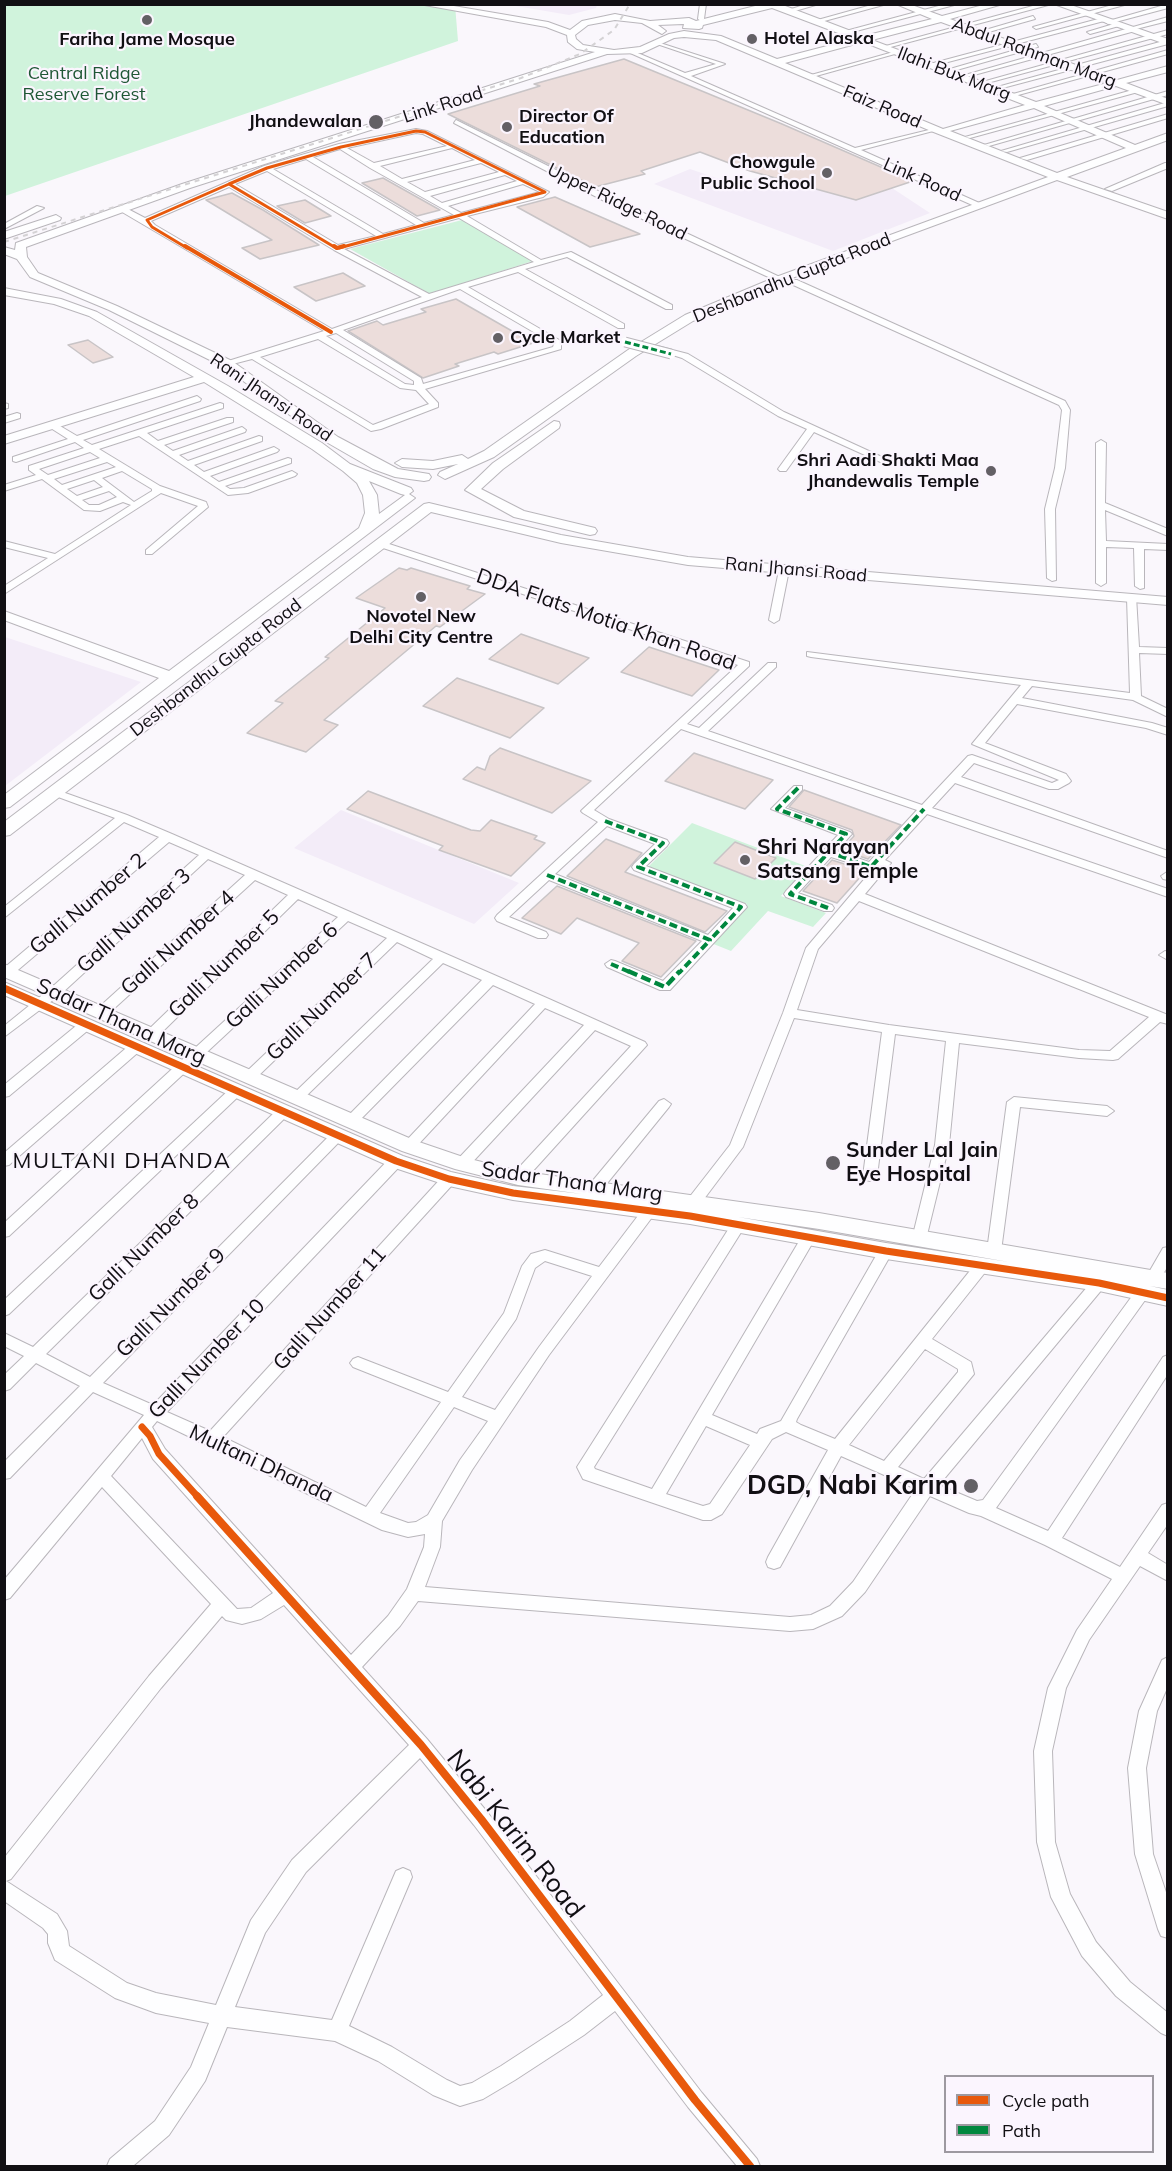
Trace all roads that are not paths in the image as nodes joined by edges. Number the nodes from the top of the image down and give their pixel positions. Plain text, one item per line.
1 (423, 4) edge
2 (462, 4) edge
3 (613, 4) edge
4 (697, 4) edge
5 (758, 4) edge
6 (816, 4) edge
7 (884, 4) edge
8 (955, 4) edge
9 (999, 4) edge
10 (1049, 4) edge
11 (1097, 4) edge
12 (1125, 4) edge
13 (703, 5) edge
14 (773, 5) edge
15 (905, 6) edge
16 (1167, 6) edge
17 (1066, 8) edge
18 (922, 9) edge
19 (788, 11) junction
20 (1085, 14) junction
21 (636, 15) junction
22 (876, 16) dead end
23 (815, 17) junction
24 (607, 18) junction
25 (1035, 18) dead end
26 (942, 19) junction
27 (1167, 19) edge
28 (692, 22) junction
29 (1109, 22) junction
30 (585, 23) junction
31 (651, 23) junction
32 (1167, 25) edge
33 (843, 28) junction
34 (1027, 30) dead end
35 (1134, 30) junction
36 (965, 31) junction
37 (1167, 32) edge
38 (571, 34) junction
39 (1077, 35) dead end
40 (983, 36) junction
41 (1150, 36) junction
42 (660, 38) junction
43 (863, 39) junction
44 (1007, 40) junction
45 (1167, 42) edge
46 (1046, 43) dead end
47 (578, 46) junction
48 (885, 47) junction
49 (1024, 50) junction
50 (566, 52) dead end
51 (631, 52) junction
52 (1167, 52) edge
53 (606, 53) junction
54 (900, 53) junction
55 (1040, 56) junction
56 (547, 59) dead end
57 (929, 60) junction
58 (780, 61) junction
59 (1056, 61) junction
60 (1072, 67) junction
61 (1167, 69) edge
62 (946, 71) junction
63 (1089, 74) junction
64 (814, 75) junction
65 (684, 76) junction
66 (961, 77) junction
67 (1116, 83) junction
68 (978, 84) junction
69 (993, 89) junction
70 (1136, 91) junction
71 (1167, 93) edge
72 (1009, 96) junction
73 (1154, 97) junction
74 (1167, 103) edge
75 (1037, 106) junction
76 (1055, 114) junction
77 (1167, 116) edge
78 (1070, 120) junction
79 (456, 122) dead end
80 (1085, 127) junction
81 (935, 129) junction
82 (948, 129) junction
83 (1105, 135) junction
84 (1167, 136) edge
85 (968, 137) junction
86 (337, 144) junction
87 (987, 145) junction
88 (1167, 145) edge
89 (453, 146) junction
90 (1135, 148) junction
91 (854, 150) junction
92 (1005, 151) junction
93 (308, 157) junction
94 (1024, 158) junction
95 (482, 160) junction
96 (1167, 165) edge
97 (373, 166) junction
98 (267, 168) junction
99 (506, 172) junction
100 (1066, 176) junction
101 (174, 178) dead end
102 (525, 181) junction
103 (401, 182) junction
104 (229, 184) junction
105 (1047, 188) junction
106 (1103, 190) junction
107 (424, 195) junction
108 (442, 205) junction
109 (982, 206) junction
110 (40, 208) dead end
111 (121, 209) junction
112 (1167, 210) edge
113 (63, 216) dead end
114 (463, 216) junction
115 (1167, 216) edge
116 (147, 222) junction
117 (423, 226) junction
118 (4, 227) edge
119 (4, 236) edge
120 (382, 236) junction
121 (337, 248) junction
122 (4, 250) edge
123 (540, 262) junction
124 (22, 264) junction
125 (517, 268) junction
126 (780, 279) junction
127 (794, 282) junction
128 (5, 284) edge
129 (461, 286) junction
130 (428, 297) junction
131 (669, 307) dead end
132 (621, 326) dead end
133 (334, 331) junction
134 (319, 336) junction
135 (625, 342) dead end
136 (666, 351) junction
137 (632, 353) junction
138 (252, 356) junction
139 (647, 357) junction
140 (228, 364) junction
141 (205, 378) junction
142 (608, 385) dead end
143 (419, 388) junction
144 (197, 399) dead end
145 (220, 406) dead end
146 (17, 416) dead end
147 (562, 419) dead end
148 (4, 420) edge
149 (230, 420) dead end
150 (52, 425) junction
151 (812, 429) junction
152 (242, 430) dead end
153 (141, 433) junction
154 (259, 439) dead end
155 (4, 440) edge
156 (77, 441) junction
157 (1101, 442) dead end
158 (157, 444) junction
159 (90, 450) junction
160 (274, 450) dead end
161 (173, 454) junction
162 (489, 454) junction
163 (363, 458) junction
164 (16, 459) dead end
165 (106, 459) junction
166 (288, 460) dead end
167 (890, 463) dead end
168 (187, 464) junction
169 (345, 467) junction
170 (122, 468) junction
171 (783, 469) dead end
172 (292, 474) dead end
173 (202, 475) junction
174 (445, 475) junction
175 (94, 477) junction
176 (424, 477) junction
177 (44, 478) junction
178 (219, 485) junction
179 (5, 488) edge
180 (109, 488) junction
181 (157, 488) junction
182 (59, 489) junction
183 (472, 490) junction
184 (407, 495) junction
185 (124, 498) junction
186 (74, 500) junction
187 (1100, 504) junction
188 (136, 506) junction
189 (429, 507) junction
190 (365, 531) junction
191 (1167, 533) edge
192 (4, 544) edge
193 (380, 544) junction
194 (1101, 544) junction
195 (1140, 546) junction
196 (1167, 547) edge
197 (149, 552) dead end
198 (57, 557) junction
199 (784, 570) junction
200 (1052, 578) junction
201 (1101, 583) junction
202 (1167, 588) edge
203 (4, 591) edge
204 (1136, 592) junction
205 (1167, 601) edge
206 (4, 615) edge
207 (774, 620) dead end
208 (1136, 650) junction
209 (1167, 651) edge
210 (811, 654) dead end
211 (772, 665) dead end
212 (170, 677) junction
213 (1028, 684) junction
214 (1136, 697) junction
215 (1015, 700) junction
216 (1167, 714) edge
217 (680, 725) junction
218 (701, 732) junction
219 (1167, 732) edge
220 (953, 778) junction
221 (798, 788) dead end
222 (54, 792) junction
223 (4, 803) edge
224 (924, 809) junction
225 (123, 816) junction
226 (605, 821) junction
227 (4, 831) edge
228 (168, 836) junction
229 (905, 842) dead end
230 (829, 852) junction
231 (207, 854) junction
232 (1167, 855) edge
233 (254, 874) junction
234 (547, 875) junction
235 (297, 893) junction
236 (1167, 893) edge
237 (856, 895) junction
238 (828, 908) dead end
239 (4, 914) edge
240 (347, 915) junction
241 (543, 935) dead end
242 (395, 936) junction
243 (710, 940) junction
244 (442, 957) junction
245 (611, 964) dead end
246 (6, 977) edge
247 (491, 979) junction
248 (49, 997) junction
249 (544, 1002) junction
250 (789, 1013) junction
251 (95, 1018) junction
252 (1163, 1018) edge
253 (593, 1024) junction
254 (889, 1029) junction
255 (4, 1033) edge
256 (953, 1037) junction
257 (145, 1040) junction
258 (190, 1061) junction
259 (243, 1084) junction
260 (4, 1093) edge
261 (664, 1104) dead end
262 (290, 1105) junction
263 (1107, 1111) dead end
264 (346, 1127) junction
265 (402, 1153) junction
266 (4, 1161) edge
267 (456, 1171) junction
268 (870, 1176) dead end
269 (518, 1178) junction
270 (594, 1188) junction
271 (693, 1203) junction
272 (655, 1204) junction
273 (738, 1226) junction
274 (4, 1232) edge
275 (809, 1237) junction
276 (920, 1239) junction
277 (886, 1251) junction
278 (1167, 1252) edge
279 (988, 1258) junction
280 (603, 1274) junction
281 (1099, 1283) junction
282 (1154, 1284) edge
283 (1167, 1298) edge
284 (4, 1310) edge
285 (4, 1339) edge
286 (923, 1341) junction
287 (34, 1356) junction
288 (1167, 1361) edge
289 (358, 1363) dead end
290 (90, 1384) junction
291 (4, 1385) edge
292 (450, 1399) junction
293 (498, 1418) junction
294 (702, 1418) junction
295 (146, 1422) junction
296 (788, 1425) junction
297 (212, 1439) junction
298 (759, 1442) junction
299 (838, 1447) junction
300 (887, 1469) junction
301 (4, 1473) edge
302 (101, 1476) junction
303 (927, 1487) junction
304 (656, 1497) junction
305 (983, 1509) junction
306 (1167, 1510) edge
307 (369, 1516) junction
308 (434, 1520) junction
309 (1051, 1540) junction
310 (1138, 1556) junction
311 (774, 1562) dead end
312 (1167, 1574) edge
313 (1123, 1577) junction
314 (4, 1593) edge
315 (414, 1593) junction
316 (286, 1594) junction
317 (222, 1604) junction
318 (1167, 1665) edge
319 (352, 1666) junction
320 (421, 1745) junction
321 (4, 1873) edge
322 (404, 1877) dead end
323 (4, 1890) edge
324 (1167, 1929) edge
325 (616, 1997) junction
326 (222, 2016) junction
327 (1167, 2026) edge
328 (337, 2031) junction
329 (117, 2166) edge
330 (750, 2166) edge

1 - 38 street
2 - 30 street
3 - 24 street
4 - 13 street
5 - 28 street
6 - 19 street
7 - 23 street
8 - 18 street
9 - 26 street
10 - 36 street
11 - 17 street
12 - 20 street
13 - 28 street
14 - 19 street, Ilahi Bux Marg
14 - 28 street
15 - 18 street, Abdul Rahman Marg
15 - 22 street
16 - 29 street
17 - 20 street
18 - 26 street, Abdul Rahman Marg
18 - 33 street
19 - 23 street, Ilahi Bux Marg
20 - 29 street
20 - 34 street
21 - 24 street
21 - 28 street
21 - 31 street
23 - 33 street, Ilahi Bux Marg
24 - 30 street
25 - 40 street
26 - 36 street, Abdul Rahman Marg
26 - 43 street
27 - 35 street
28 - 31 street
28 - 42 street
28 - 58 street
29 - 35 street
29 - 39 street
29 - 44 street
30 - 38 street
31 - 42 street
32 - 35 street
33 - 43 street, Ilahi Bux Marg
35 - 41 street
35 - 55 street
36 - 40 street, Abdul Rahman Marg
36 - 48 street
37 - 41 street
38 - 47 street
40 - 44 street, Abdul Rahman Marg
41 - 45 street
41 - 59 street
42 - 51 street
42 - 65 street
42 - 81 street, Faiz Road
43 - 48 street, Ilahi Bux Marg
43 - 58 street
44 - 49 street, Abdul Rahman Marg
44 - 57 street
45 - 60 street
46 - 49 street
47 - 50 street
47 - 53 street
48 - 54 street, Ilahi Bux Marg
49 - 55 street, Abdul Rahman Marg
49 - 62 street
51 - 53 street
51 - 65 street, Link Road
52 - 63 street
53 - 86 street, Link Road
54 - 57 street, Ilahi Bux Marg
54 - 64 street
55 - 59 street, Abdul Rahman Marg
55 - 66 street
56 - 101 street, Link Road
57 - 62 street, Ilahi Bux Marg
58 - 64 street
59 - 60 street, Abdul Rahman Marg
59 - 68 street
60 - 63 street, Abdul Rahman Marg
60 - 69 street
61 - 67 street
62 - 66 street, Ilahi Bux Marg
63 - 67 street, Abdul Rahman Marg
63 - 72 street
64 - 82 street
65 - 91 street, Link Road
66 - 68 street, Ilahi Bux Marg
67 - 70 street, Abdul Rahman Marg
67 - 75 street
68 - 69 street, Ilahi Bux Marg
69 - 72 street, Ilahi Bux Marg
70 - 73 street, Abdul Rahman Marg
70 - 76 street
71 - 73 street
72 - 75 street, Ilahi Bux Marg
73 - 74 street, Abdul Rahman Marg
73 - 78 street
74 - 80 street
75 - 76 street, Ilahi Bux Marg
75 - 82 street
76 - 78 street, Ilahi Bux Marg
76 - 85 street
77 - 83 street
78 - 80 street, Ilahi Bux Marg
78 - 87 street
79 - 126 street, Upper Ridge Road
80 - 83 street, Ilahi Bux Marg
80 - 92 street
81 - 91 street
81 - 100 street, Faiz Road
82 - 85 street
83 - 90 street, Ilahi Bux Marg
83 - 94 street
84 - 90 street, Deshbandhu Gupta Road
85 - 87 street
86 - 89 street
86 - 93 street
86 - 97 street
86 - 111 street, Link Road
87 - 92 street
88 - 100 street, Deshbandhu Gupta Road
89 - 95 street
89 - 97 street
90 - 100 street, Deshbandhu Gupta Road
91 - 109 street, Link Road
92 - 94 street
93 - 98 street
93 - 117 street
94 - 100 street
95 - 99 street
95 - 103 street
96 - 106 street
97 - 103 street
98 - 104 street
98 - 120 street
99 - 102 street
99 - 107 street
100 - 105 street, Deshbandhu Gupta Road
100 - 106 street, Faiz Road
100 - 109 street, Deshbandhu Gupta Road
102 - 108 street
102 - 114 street
103 - 107 street
104 - 116 street
104 - 121 street
105 - 106 street
105 - 127 street, Deshbandhu Gupta Road
106 - 112 street, Faiz Road
106 - 115 street
107 - 108 street
108 - 114 street
109 - 126 street, Deshbandhu Gupta Road
110 - 118 street
111 - 116 street
111 - 124 street, Link Road
113 - 119 street
114 - 117 street
114 - 123 street
116 - 133 street
117 - 120 street
120 - 121 street
121 - 130 street
122 - 124 street, Rani Jhansi Road
123 - 125 street
123 - 131 street
124 - 140 street, Rani Jhansi Road
125 - 129 street
125 - 132 street
126 - 127 street
126 - 137 street, Deshbandhu Gupta Road
127 - 136 street, Deshbandhu Gupta Road
127 - 200 street
128 - 141 street, Rani Jhansi Road
129 - 130 street
129 - 143 street
130 - 133 street
133 - 134 street
133 - 143 street
134 - 138 street
134 - 143 street
135 - 136 street, bridge
136 - 139 street, Deshbandhu Gupta Road
136 - 151 street
137 - 139 street
137 - 162 street, Deshbandhu Gupta Road
138 - 140 street
138 - 143 street
139 - 142 street, Deshbandhu Gupta Road
140 - 163 street, Rani Jhansi Road
141 - 150 street
141 - 169 street, Rani Jhansi Road
144 - 156 street
145 - 153 street
146 - 148 street
147 - 183 street
149 - 158 street
150 - 155 street
150 - 156 street
151 - 167 street
151 - 171 street
152 - 161 street
153 - 158 street
153 - 159 street
154 - 168 street
156 - 159 street
156 - 164 street
157 - 187 street
158 - 161 street
159 - 165 street
159 - 177 street
160 - 173 street
161 - 168 street
162 - 163 street
162 - 174 street, Deshbandhu Gupta Road
163 - 176 street, Rani Jhansi Road
165 - 170 street
165 - 177 street
166 - 178 street
168 - 173 street
169 - 184 street, Rani Jhansi Road
169 - 190 street
170 - 175 street
170 - 181 street
172 - 178 street
173 - 178 street
174 - 176 street, Rani Jhansi Road
174 - 183 street, Rani Jhansi Road
175 - 180 street
175 - 182 street
176 - 184 street, Deshbandhu Gupta Road
177 - 179 street
177 - 182 street
180 - 185 street
180 - 186 street
181 - 188 street
181 - 197 street
182 - 186 street
183 - 189 street
183 - 200 street, Rani Jhansi Road
184 - 189 street, Rani Jhansi Road
184 - 190 street, Deshbandhu Gupta Road
185 - 186 street
185 - 188 street
187 - 191 street
187 - 194 street
188 - 198 street
189 - 193 street, Deshbandhu Gupta Road
189 - 199 street, Rani Jhansi Road
190 - 212 street, Deshbandhu Gupta Road
192 - 198 street
193 - 217 street, DDA Flats Motia Khan Road
193 - 222 street, Deshbandhu Gupta Road
194 - 195 street
194 - 201 street
195 - 196 street
195 - 204 street
198 - 203 street
199 - 204 street, Rani Jhansi Road
199 - 207 street
200 - 201 street, Rani Jhansi Road
201 - 204 street, Rani Jhansi Road
202 - 204 street, Rani Jhansi Road
204 - 205 street, Rani Jhansi Road
204 - 208 street
206 - 212 street
208 - 209 street
208 - 214 street
210 - 213 street
211 - 218 street
212 - 223 street, Deshbandhu Gupta Road
213 - 214 street
213 - 215 street
214 - 216 street
215 - 219 street
215 - 220 street
217 - 218 street
217 - 226 street, DDA Flats Motia Khan Road
218 - 224 street
220 - 224 street
220 - 232 street
221 - 230 street
222 - 225 street
222 - 227 street, Deshbandhu Gupta Road
224 - 230 street
224 - 236 street
225 - 228 street
225 - 239 street
226 - 234 street
226 - 243 street
228 - 231 street
228 - 246 street, Galli Number 2
229 - 237 street
230 - 238 street
231 - 233 street
231 - 248 street, Galli Number 3
233 - 235 street
233 - 251 street, Galli Number 4
234 - 241 street
234 - 243 street
235 - 240 street
235 - 257 street, Galli Number 5
237 - 250 street
237 - 252 street
240 - 242 street
240 - 258 street, Galli Number 6
242 - 244 street
242 - 259 street, Galli Number 7
243 - 245 street
244 - 247 street
244 - 262 street, Galli Number 8
246 - 248 street, Sadar Thana Marg
247 - 249 street
247 - 264 street, Galli Number 9
248 - 251 street, Sadar Thana Marg
248 - 255 street, Galli Number 3
249 - 253 street
249 - 265 street, Galli Number 10
250 - 254 street
250 - 271 street
251 - 257 street, Sadar Thana Marg
251 - 260 street, Galli Number 4
252 - 256 street
253 - 267 street, Galli Number 11
253 - 269 street
254 - 256 street
254 - 268 street
256 - 276 street
257 - 258 street, Sadar Thana Marg
257 - 266 street, Galli Number 5
258 - 259 street, Sadar Thana Marg
258 - 274 street, Galli Number 6
259 - 262 street, Sadar Thana Marg
259 - 284 street, Galli Number 7
261 - 270 street
262 - 264 street, Sadar Thana Marg
262 - 287 street, Galli Number 8
263 - 279 street
264 - 265 street, Sadar Thana Marg
264 - 290 street, Galli Number 9
265 - 267 street, Sadar Thana Marg
265 - 295 street, Galli Number 10
267 - 269 street, Sadar Thana Marg
267 - 272 street, Sadar Thana Marg
267 - 297 street, Galli Number 11
269 - 270 street, Sadar Thana Marg
270 - 272 street, Sadar Thana Marg
271 - 272 street, Sadar Thana Marg
271 - 276 street, Sadar Thana Marg
272 - 273 street, Sadar Thana Marg
272 - 280 street
273 - 275 street, Sadar Thana Marg
273 - 304 street
275 - 277 street, Sadar Thana Marg
275 - 294 street
276 - 279 street, Sadar Thana Marg
277 - 279 street, Sadar Thana Marg
277 - 296 street
278 - 282 street
279 - 281 street, Sadar Thana Marg
279 - 282 street, Sadar Thana Marg
279 - 286 street
280 - 292 street
280 - 293 street
281 - 282 street, Sadar Thana Marg
281 - 303 street
282 - 283 street, Sadar Thana Marg
282 - 305 street
285 - 287 street, Multani Dhanda
286 - 299 street
286 - 300 street
287 - 290 street, Multani Dhanda
287 - 291 street, Galli Number 8
288 - 309 street
289 - 292 street
290 - 295 street, Multani Dhanda
290 - 301 street, Galli Number 9
292 - 293 street
292 - 307 street
293 - 308 street
294 - 298 street
294 - 304 street
295 - 297 street, Multani Dhanda
295 - 302 street, Galli Number 10
295 - 316 street, Nabi Karim Road
296 - 298 street
296 - 299 street
297 - 307 street, Multani Dhanda
298 - 304 street
299 - 300 street
299 - 311 street
300 - 303 street
302 - 314 street, Galli Number 10
302 - 317 street
303 - 305 street
303 - 315 street
305 - 309 street
306 - 310 street
307 - 308 street, Multani Dhanda
308 - 315 street
309 - 313 street
310 - 312 street
310 - 313 street
313 - 327 street
315 - 319 street
316 - 317 street
316 - 319 street, Nabi Karim Road
317 - 321 street
318 - 324 street
319 - 320 street, Nabi Karim Road
320 - 325 street, Nabi Karim Road
320 - 326 street
322 - 328 street
323 - 326 street
325 - 328 street
325 - 330 street, Nabi Karim Road
326 - 328 street
326 - 329 street

